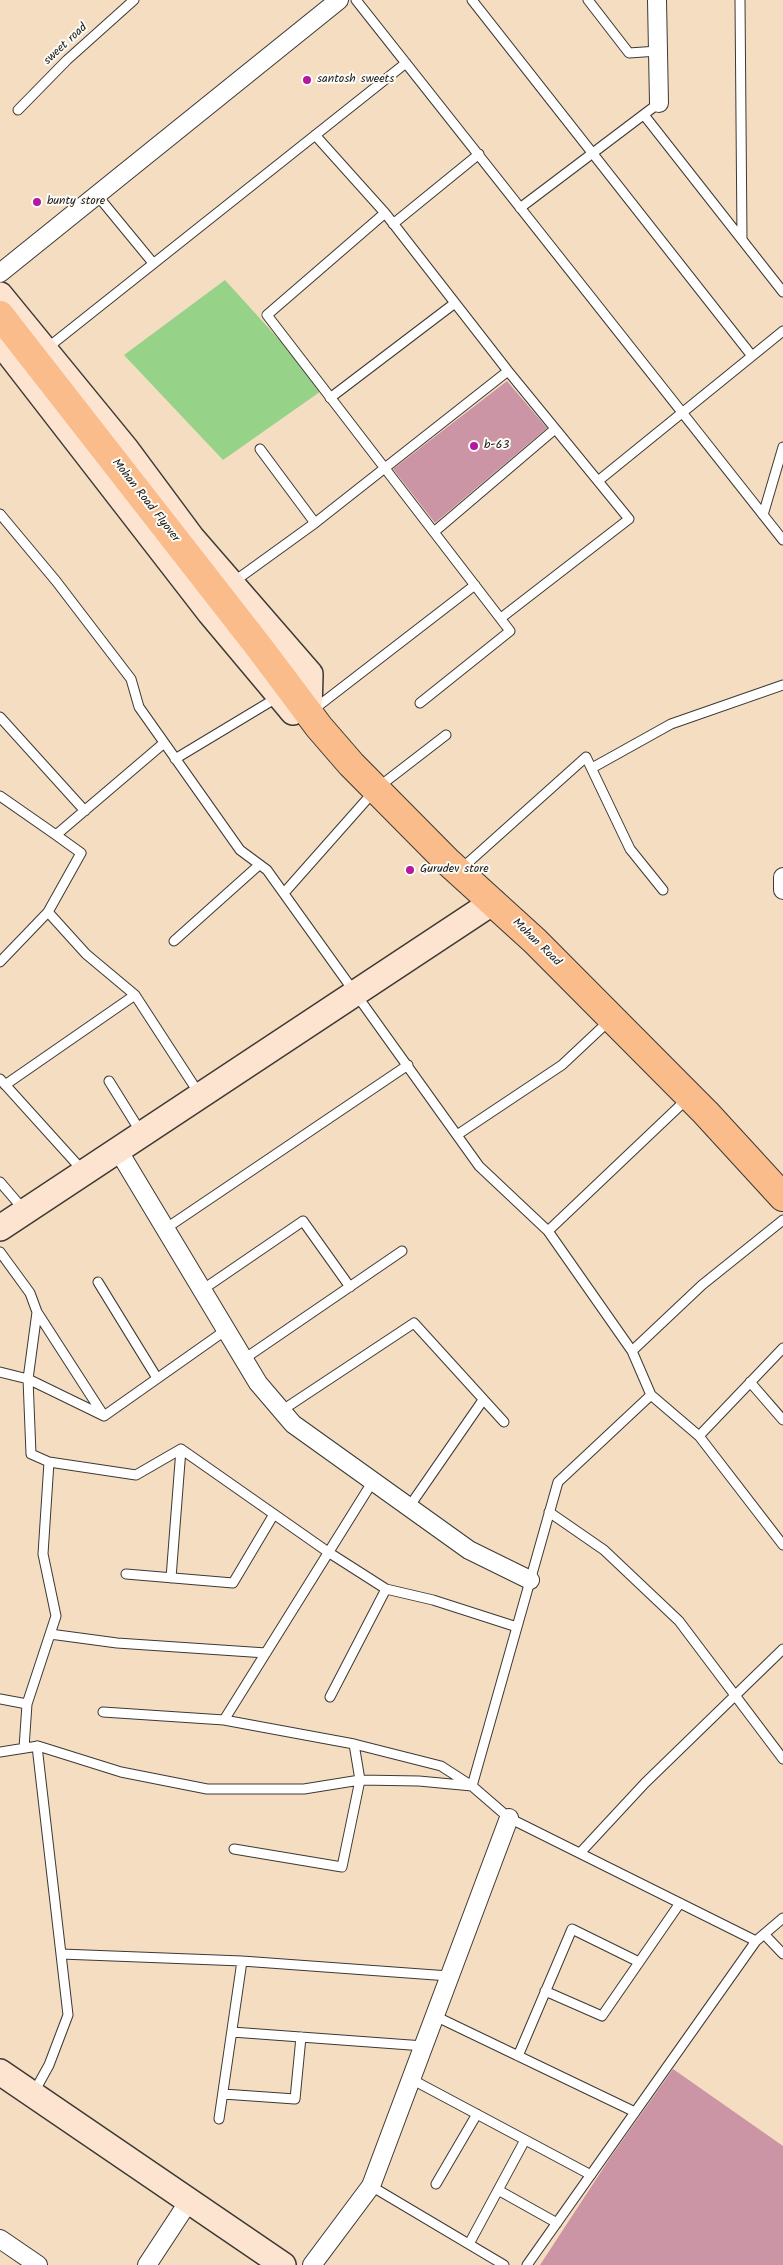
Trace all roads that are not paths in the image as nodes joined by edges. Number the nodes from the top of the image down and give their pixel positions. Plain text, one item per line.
1 (134, 0) edge
2 (338, 0) edge
3 (356, 0) edge
4 (472, 0) edge
5 (588, 0) edge
6 (657, 0) edge
7 (740, 0) edge
8 (658, 51) junction
9 (406, 63) junction
10 (659, 103) joint
11 (18, 110) dead end
12 (644, 115) junction
13 (315, 135) junction
14 (479, 154) junction
15 (593, 154) junction
16 (97, 195) junction
17 (520, 208) junction
18 (384, 213) junction
19 (393, 224) junction
20 (742, 240) junction
21 (153, 263) junction
22 (0, 273) edge
23 (783, 292) edge
24 (0, 294) edge
25 (455, 303) junction
26 (0, 315) edge
27 (783, 331) edge
28 (0, 342) edge
29 (45, 350) junction
30 (752, 356) junction
31 (508, 371) junction
32 (330, 398) junction
33 (682, 412) junction
34 (555, 428) junction
35 (783, 447) edge
36 (260, 449) dead end
37 (385, 468) junction
38 (598, 481) junction
39 (763, 515) junction
40 (2, 520) edge
41 (315, 523) junction
42 (434, 532) junction
43 (783, 540) edge
44 (232, 583) junction
45 (475, 585) junction
46 (500, 618) junction
47 (783, 685) edge
48 (284, 692) junction
49 (420, 703) dead end
50 (0, 717) edge
51 (314, 720) junction
52 (446, 735) dead end
53 (164, 743) junction
54 (176, 759) junction
55 (592, 768) junction
56 (376, 789) junction
57 (0, 796) edge
58 (85, 811) junction
59 (56, 835) junction
60 (259, 864) junction
61 (459, 871) junction
62 (783, 877) edge
63 (662, 890) dead end
64 (783, 890) edge
65 (284, 893) junction
66 (493, 902) junction
67 (48, 912) junction
68 (174, 942) dead end
69 (0, 962) edge
70 (356, 992) junction
71 (135, 995) junction
72 (612, 1018) junction
73 (408, 1065) junction
74 (109, 1081) dead end
75 (3, 1082) edge
76 (200, 1095) junction
77 (690, 1097) junction
78 (142, 1134) junction
79 (457, 1134) junction
80 (118, 1150) junction
81 (84, 1172) junction
82 (0, 1182) edge
83 (783, 1197) edge
84 (25, 1211) junction
85 (783, 1220) edge
86 (0, 1228) edge
87 (165, 1229) junction
88 (548, 1231) junction
89 (402, 1251) dead end
90 (0, 1252) edge
91 (98, 1282) dead end
92 (350, 1287) junction
93 (202, 1290) junction
94 (37, 1312) junction
95 (226, 1330) junction
96 (783, 1348) edge
97 (632, 1352) junction
98 (244, 1359) junction
99 (0, 1372) edge
100 (157, 1378) junction
101 (28, 1380) junction
102 (750, 1382) junction
103 (651, 1395) junction
104 (483, 1400) junction
105 (282, 1411) junction
106 (104, 1416) junction
107 (783, 1420) edge
108 (504, 1422) dead end
109 (699, 1436) junction
110 (181, 1449) junction
111 (49, 1462) junction
112 (372, 1481) junction
113 (410, 1507) junction
114 (549, 1512) junction
115 (274, 1514) junction
116 (783, 1545) edge
117 (328, 1552) junction
118 (126, 1574) dead end
119 (171, 1578) junction
120 (530, 1580) junction
121 (386, 1589) junction
122 (517, 1627) junction
123 (50, 1634) junction
124 (783, 1649) edge
125 (266, 1652) junction
126 (736, 1695) junction
127 (330, 1697) dead end
128 (0, 1700) edge
129 (27, 1704) junction
130 (102, 1712) dead end
131 (224, 1720) junction
132 (354, 1744) junction
133 (36, 1746) junction
134 (24, 1748) junction
135 (0, 1752) edge
136 (783, 1759) edge
137 (360, 1780) junction
138 (472, 1786) junction
139 (509, 1818) junction
140 (234, 1849) dead end
141 (580, 1853) junction
142 (680, 1903) junction
143 (783, 1918) edge
144 (764, 1934) junction
145 (756, 1941) junction
146 (61, 1954) junction
147 (783, 1954) edge
148 (242, 1961) junction
149 (639, 1962) junction
150 (450, 1976) junction
151 (545, 1991) junction
152 (435, 2016) junction
153 (232, 2032) junction
154 (301, 2037) junction
155 (424, 2046) junction
156 (518, 2056) junction
157 (0, 2072) edge
158 (411, 2079) junction
159 (33, 2094) junction
160 (223, 2094) junction
161 (635, 2112) junction
162 (477, 2114) junction
163 (219, 2119) dead end
164 (525, 2140) junction
165 (590, 2175) junction
166 (436, 2184) dead end
167 (371, 2186) junction
168 (498, 2190) junction
169 (189, 2201) junction
170 (557, 2223) junction
171 (0, 2239) edge
172 (469, 2244) junction
173 (38, 2265) edge
174 (147, 2265) edge
175 (283, 2265) edge
176 (312, 2265) edge
177 (504, 2265) edge
178 (527, 2265) edge

1 - 11 lane, sweet road
2 - 16 street
3 - 9 lane
4 - 15 lane
5 - 8 lane
6 - 8 street
7 - 20 lane
8 - 10 street
9 - 13 lane
9 - 14 lane
10 - 12 lane
12 - 15 lane
12 - 20 lane
13 - 18 lane
13 - 21 lane
14 - 17 lane
14 - 19 lane
15 - 17 lane
15 - 30 lane
16 - 21 lane
16 - 22 street
17 - 33 lane
18 - 19 lane
18 - 32 lane
19 - 25 lane
20 - 23 lane
21 - 29 lane
24 - 29 street
25 - 31 lane
25 - 32 lane
26 - 48 main road, Mohan Road Flyover
27 - 30 lane
28 - 48 street
29 - 44 street
30 - 33 lane
31 - 34 lane
31 - 37 lane
32 - 37 lane
33 - 38 lane
33 - 39 lane
34 - 38 lane
34 - 42 lane
35 - 39 lane
36 - 41 lane
37 - 41 lane
37 - 42 lane
38 - 46 lane
39 - 43 lane
40 - 53 lane
41 - 44 lane
42 - 45 lane
44 - 51 street
45 - 46 lane
45 - 51 lane
46 - 49 lane
47 - 55 lane
48 - 51 main road, Mohan Road
48 - 54 lane
50 - 58 lane
51 - 56 main road, Mohan Road
52 - 56 lane
53 - 54 lane
53 - 58 lane
54 - 60 lane
55 - 61 lane
55 - 63 lane
56 - 61 main road, Mohan Road
56 - 65 lane
57 - 59 lane
58 - 59 lane
59 - 67 lane
60 - 65 lane
60 - 68 lane
61 - 66 main road, Mohan Road
62 - 64 street
65 - 70 lane
66 - 70 street
66 - 72 main road, Mohan Road
67 - 69 lane
67 - 71 lane
70 - 73 lane
70 - 76 street
71 - 75 lane
71 - 76 lane
72 - 77 main road, Mohan Road
72 - 79 lane
73 - 79 lane
73 - 87 lane
74 - 78 lane
75 - 81 lane
76 - 78 street
77 - 83 main road, Mohan Road
77 - 88 lane
78 - 80 street
79 - 88 lane
80 - 81 street
80 - 87 street
81 - 84 street
82 - 84 lane
84 - 86 street
85 - 97 lane
87 - 93 street
88 - 97 lane
89 - 92 lane
90 - 94 lane
91 - 100 lane
92 - 93 lane
92 - 98 lane
93 - 95 street
94 - 101 lane
94 - 106 lane
95 - 98 street
95 - 100 lane
96 - 102 lane
97 - 103 lane
98 - 105 street
99 - 101 lane
100 - 106 lane
101 - 106 lane
101 - 111 lane
102 - 107 lane
102 - 109 lane
103 - 109 lane
103 - 114 lane
104 - 105 lane
104 - 108 lane
104 - 113 lane
105 - 112 street
109 - 116 lane
110 - 111 lane
110 - 115 lane
110 - 119 lane
111 - 123 lane
112 - 113 street
112 - 117 lane
113 - 120 street
114 - 120 lane
114 - 126 lane
115 - 117 lane
115 - 119 lane
117 - 121 lane
117 - 125 lane
118 - 119 lane
120 - 122 lane
121 - 122 lane
121 - 127 lane
122 - 138 lane
123 - 125 lane
123 - 129 lane
124 - 126 lane
125 - 131 lane
126 - 136 lane
126 - 141 lane
128 - 129 lane
129 - 134 lane
130 - 131 lane
131 - 132 lane
132 - 137 lane
132 - 138 lane
133 - 134 lane
133 - 137 lane
133 - 146 lane
134 - 135 lane
137 - 138 lane
137 - 140 lane
138 - 139 lane
139 - 141 lane
139 - 150 street
141 - 142 lane
142 - 145 lane
142 - 149 lane
143 - 144 lane
144 - 145 lane
144 - 147 lane
145 - 161 lane
146 - 148 lane
146 - 159 lane
148 - 150 lane
148 - 153 lane
149 - 151 lane
149 - 151 lane
150 - 152 street
151 - 156 lane
152 - 155 street
152 - 156 lane
153 - 154 lane
153 - 160 lane
154 - 155 lane
154 - 160 lane
155 - 158 street
156 - 161 lane
157 - 159 street
158 - 162 lane
158 - 167 street
159 - 169 street
160 - 163 lane
161 - 165 lane
162 - 164 lane
162 - 166 lane
164 - 165 lane
164 - 168 lane
165 - 170 lane
167 - 172 lane
167 - 176 street
168 - 170 lane
168 - 172 lane
169 - 174 street
169 - 175 street
170 - 178 lane
171 - 173 street
172 - 177 lane

